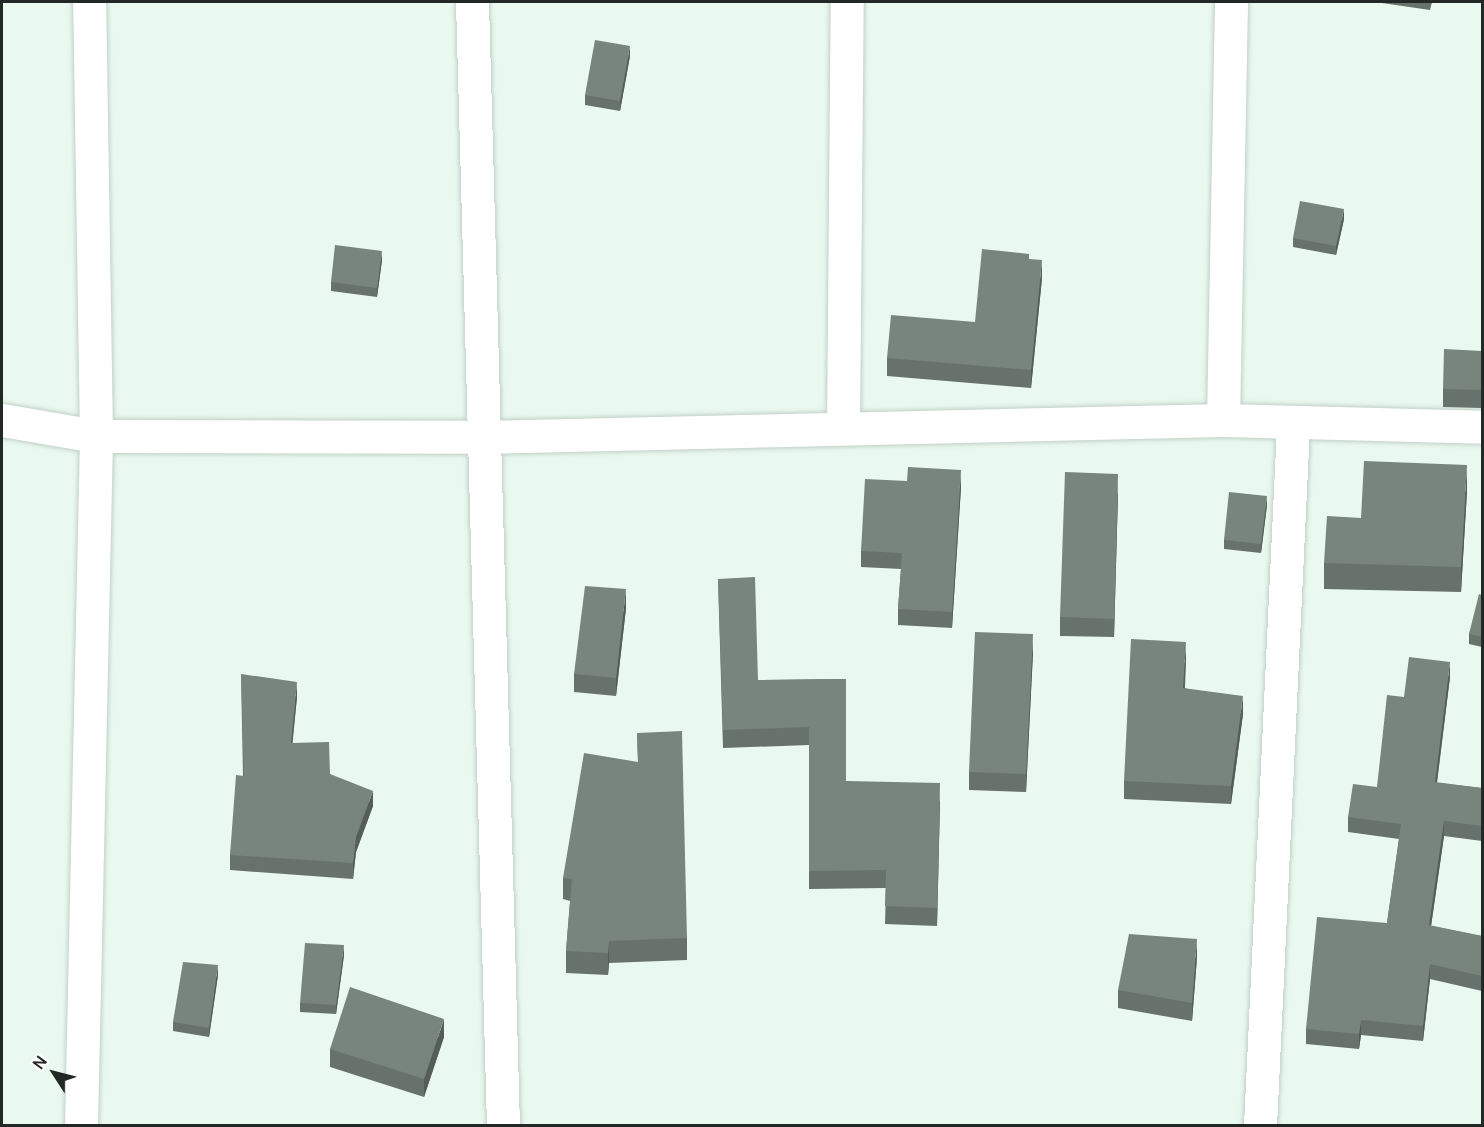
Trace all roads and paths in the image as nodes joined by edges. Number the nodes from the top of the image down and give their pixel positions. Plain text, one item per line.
1 (89, 2) edge
2 (472, 2) edge
3 (847, 2) edge
4 (1231, 2) edge
5 (2, 420) edge
6 (1223, 420) junction
7 (1293, 425) junction
8 (1482, 427) edge
9 (843, 428) junction
10 (96, 436) junction
11 (485, 437) junction
12 (81, 1125) edge
13 (503, 1125) edge
14 (1260, 1125) edge

1 - 10 street
2 - 11 street
3 - 9 street
4 - 6 street
5 - 10 street
6 - 7 street
6 - 9 street
7 - 8 street
7 - 14 street
9 - 11 street
10 - 11 street
10 - 12 street
11 - 13 street

